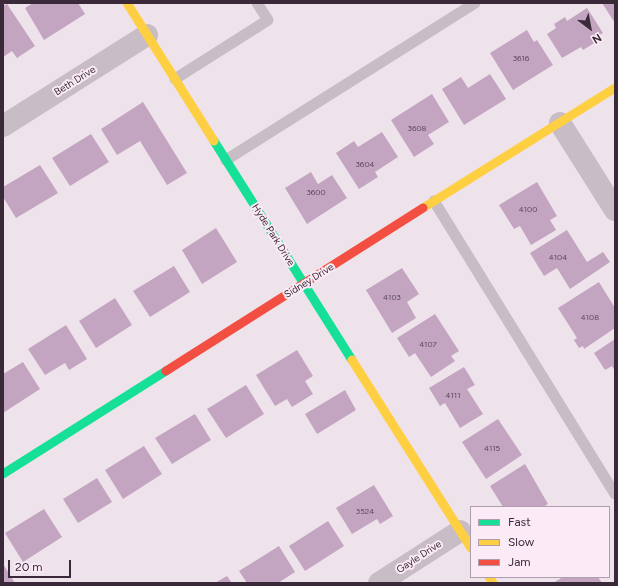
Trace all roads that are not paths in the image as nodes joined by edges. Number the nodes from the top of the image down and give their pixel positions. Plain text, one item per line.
1 (127, 3) edge
2 (257, 3) edge
3 (475, 3) edge
4 (147, 35) junction
5 (175, 79) junction
6 (615, 88) edge
7 (560, 123) junction
8 (3, 126) edge
9 (226, 160) junction
10 (434, 202) junction
11 (615, 210) edge
12 (304, 284) junction
13 (3, 474) edge
14 (615, 494) edge
15 (465, 539) edge
16 (378, 583) edge

1 - 4 street, Hyde Park Drive
2 - 5 lane
3 - 9 lane
4 - 5 street, Hyde Park Drive
4 - 8 street, Beth Drive
5 - 9 street, Hyde Park Drive
6 - 7 street, Sidney Drive
7 - 10 street, Sidney Drive
7 - 11 street
9 - 12 street, Hyde Park Drive
10 - 12 street, Sidney Drive
10 - 14 lane
12 - 13 street, Sidney Drive
12 - 15 street, Hyde Park Drive
15 - 16 street, Gayle Drive

